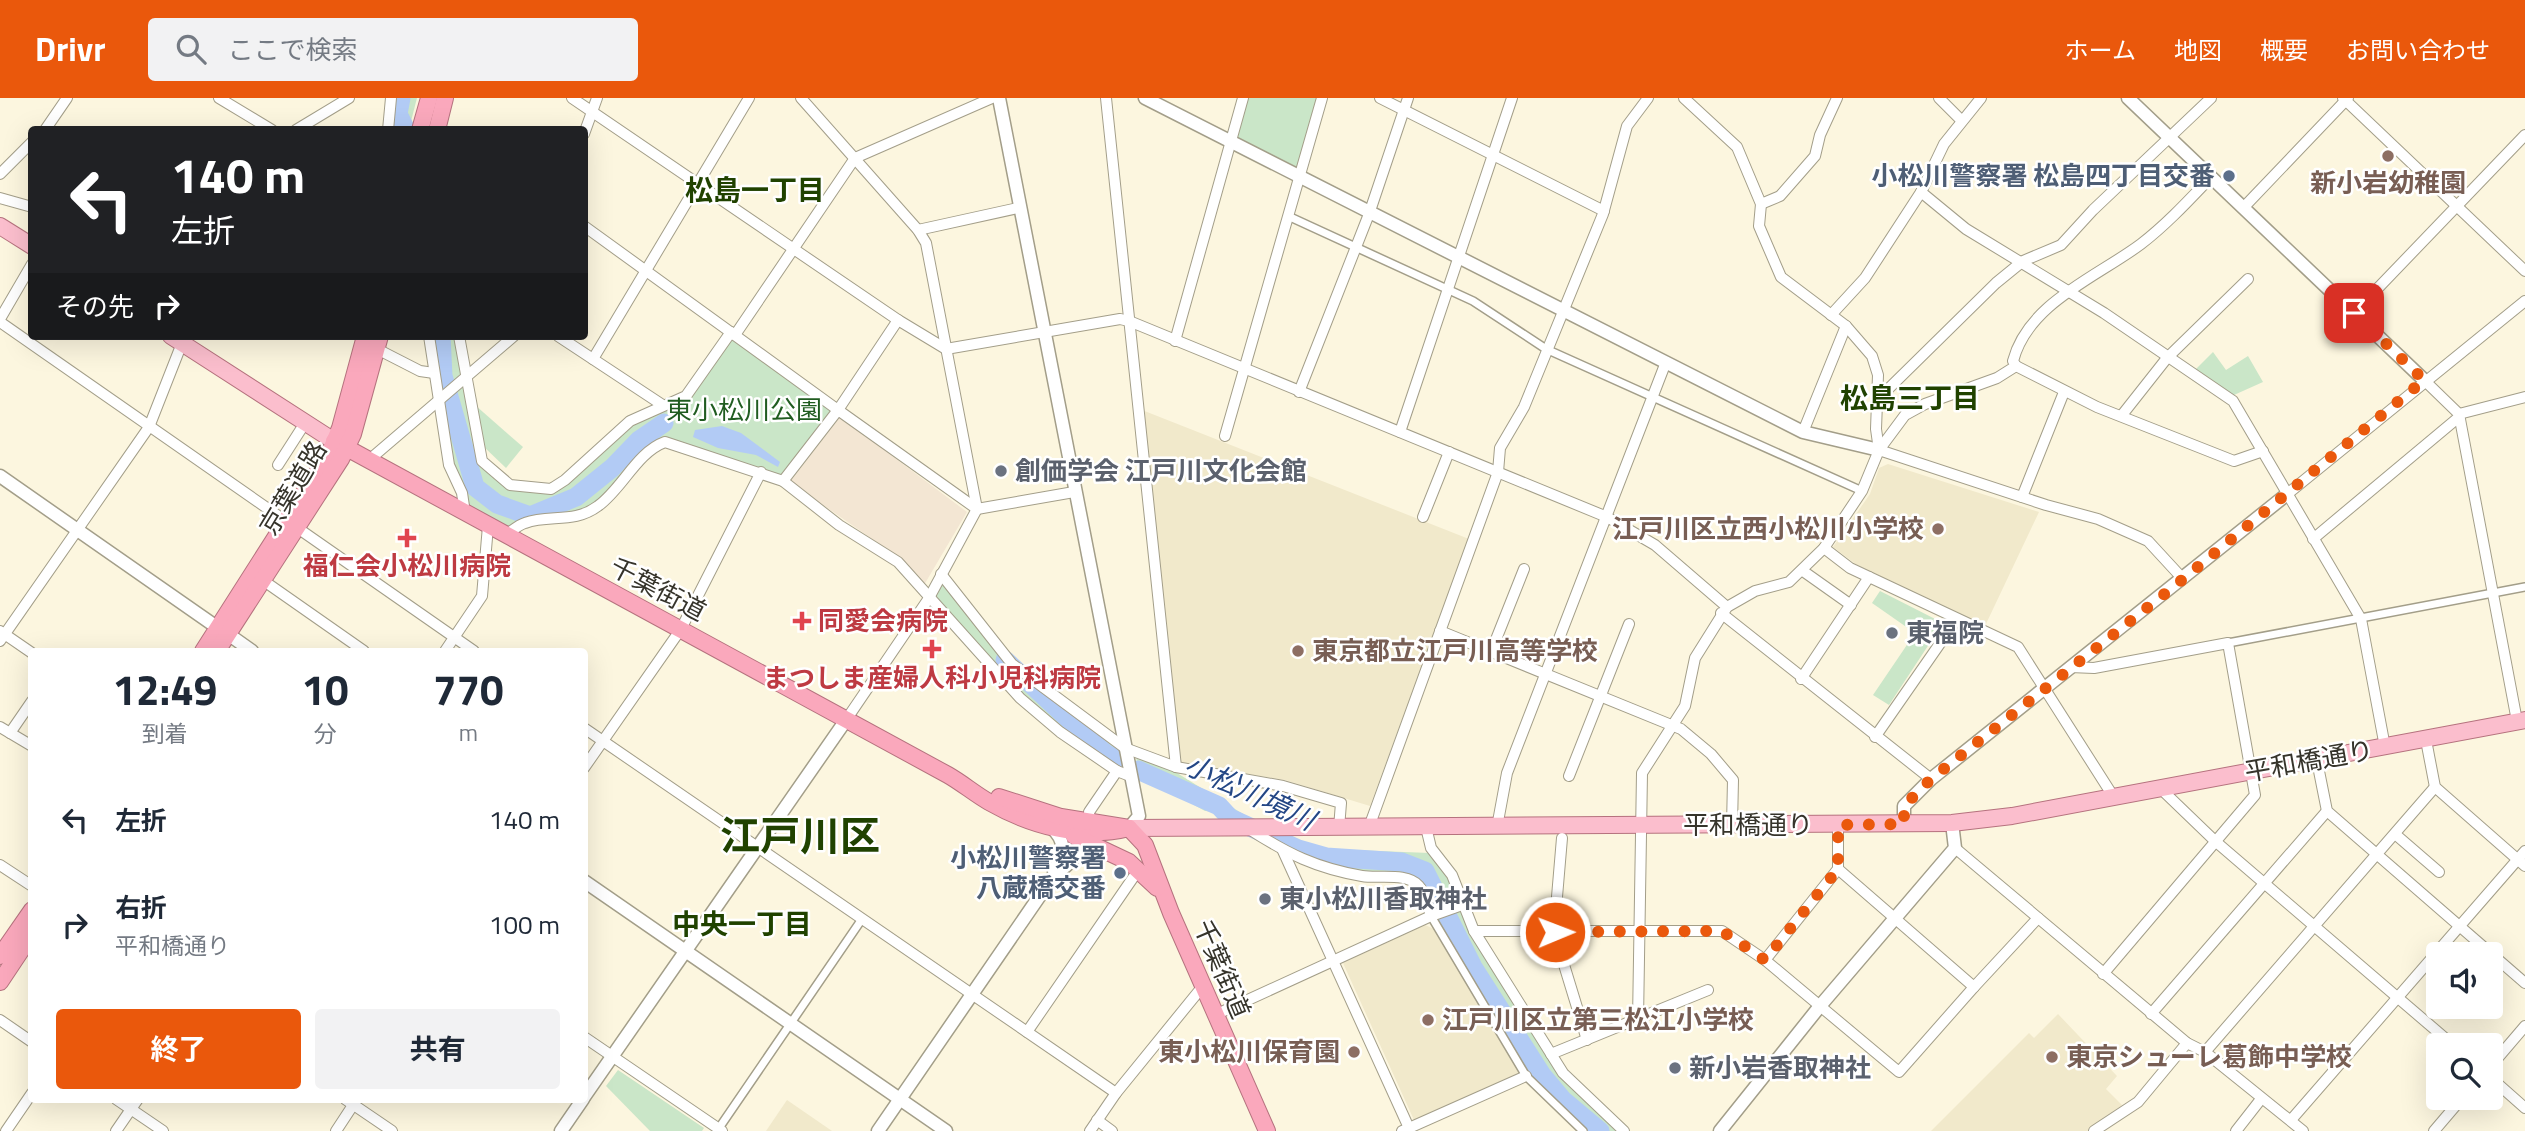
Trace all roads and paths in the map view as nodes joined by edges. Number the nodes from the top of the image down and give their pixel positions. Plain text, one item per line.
1 (66, 98) edge
2 (219, 98) edge
3 (349, 98) edge
4 (391, 98) edge
5 (429, 98) edge
6 (445, 98) edge
7 (572, 98) edge
8 (597, 98) edge
9 (749, 98) edge
10 (801, 98) edge
11 (992, 98) edge
12 (999, 98) edge
13 (1106, 98) edge
14 (1145, 98) edge
15 (1243, 98) edge
16 (1322, 98) edge
17 (1380, 98) edge
18 (1408, 98) edge
19 (1512, 98) edge
20 (1648, 98) edge
21 (1684, 98) edge
22 (1838, 98) edge
23 (1939, 98) edge
24 (1981, 98) edge
25 (2128, 98) edge
26 (2211, 98) edge
27 (2345, 99) edge
28 (1404, 110) junction
29 (592, 114) junction
30 (1961, 120) junction
31 (48, 126) edge
32 (265, 126) edge
33 (303, 126) edge
34 (388, 126) edge
35 (426, 126) edge
36 (427, 126) edge
37 (587, 126) edge
38 (2525, 135) edge
39 (2171, 139) junction
40 (1230, 142) junction
41 (28, 146) edge
42 (1493, 155) junction
43 (855, 158) junction
44 (0, 174) edge
45 (1300, 177) junction
46 (2211, 177) junction
47 (698, 183) junction
48 (1921, 192) junction
49 (0, 198) edge
50 (1761, 204) junction
51 (28, 206) edge
52 (2457, 206) junction
53 (2244, 207) junction
54 (1018, 208) junction
55 (1604, 211) junction
56 (1369, 214) junction
57 (1288, 216) junction
58 (0, 226) edge
59 (588, 229) edge
60 (918, 230) junction
61 (28, 244) edge
62 (1356, 247) junction
63 (793, 249) junction
64 (1458, 258) junction
65 (2023, 261) junction
66 (645, 270) junction
67 (28, 271) edge
68 (2525, 271) edge
69 (2248, 279) dead end
70 (1448, 289) junction
71 (2070, 292) junction
72 (2525, 301) edge
73 (1561, 311) junction
74 (2354, 313) junction
75 (1831, 315) junction
76 (0, 320) edge
77 (898, 320) junction
78 (1129, 321) junction
79 (1846, 326) junction
80 (733, 333) junction
81 (1044, 333) junction
82 (178, 340) edge
83 (182, 340) edge
84 (364, 340) edge
85 (430, 340) edge
86 (459, 340) edge
87 (509, 340) edge
88 (564, 340) edge
89 (1175, 341) junction
90 (379, 342) edge
91 (946, 349) junction
92 (1546, 349) junction
93 (2167, 358) junction
94 (593, 359) junction
95 (1665, 362) junction
96 (2015, 366) junction
97 (1245, 369) junction
98 (434, 373) junction
99 (2424, 380) junction
100 (462, 382) junction
101 (2064, 391) junction
102 (1299, 392) junction
103 (1653, 396) junction
104 (2525, 397) edge
105 (439, 398) junction
106 (1877, 400) junction
107 (661, 404) junction
108 (838, 410) junction
109 (2122, 415) junction
110 (2459, 416) junction
111 (305, 423) junction
112 (149, 427) junction
113 (1399, 432) junction
114 (1803, 432) junction
115 (1225, 436) dead end
116 (340, 445) junction
117 (1879, 450) junction
118 (2263, 451) junction
119 (1449, 452) junction
120 (369, 460) junction
121 (278, 465) dead end
122 (761, 472) junction
123 (1497, 472) junction
124 (0, 476) edge
125 (783, 481) junction
126 (1863, 491) junction
127 (1074, 492) junction
128 (2286, 495) junction
129 (2022, 497) junction
130 (977, 509) junction
131 (464, 513) junction
132 (1423, 517) dead end
133 (1607, 517) junction
134 (293, 526) junction
135 (488, 526) junction
136 (78, 530) junction
137 (506, 535) junction
138 (2313, 539) junction
139 (1825, 548) junction
140 (1524, 569) dead end
141 (1803, 571) junction
142 (941, 573) junction
143 (1869, 577) junction
144 (2183, 579) junction
145 (264, 581) junction
146 (2525, 587) edge
147 (2493, 594) junction
148 (929, 598) junction
149 (1851, 605) junction
150 (1724, 610) junction
151 (1957, 619) junction
152 (2361, 619) junction
153 (1629, 624) dead end
154 (681, 629) junction
155 (223, 631) junction
156 (1440, 631) junction
157 (2, 635) edge
158 (454, 637) junction
159 (2228, 643) junction
160 (206, 648) edge
161 (218, 648) edge
162 (248, 648) edge
163 (360, 648) edge
164 (447, 648) edge
165 (470, 648) edge
166 (28, 651) edge
167 (1491, 652) junction
168 (2070, 667) junction
169 (1545, 674) junction
170 (1801, 679) junction
171 (2046, 687) junction
172 (1600, 696) junction
173 (28, 707) edge
174 (846, 720) junction
175 (2521, 721) edge
176 (1675, 725) junction
177 (0, 727) edge
178 (588, 731) edge
179 (10, 733) junction
180 (1875, 737) junction
181 (2426, 740) junction
182 (603, 741) junction
183 (28, 744) edge
184 (2385, 747) junction
185 (1125, 748) junction
186 (2317, 761) junction
187 (588, 762) edge
188 (1176, 767) junction
189 (1117, 771) junction
190 (2252, 771) junction
191 (1130, 776) junction
192 (1569, 776) dead end
193 (1931, 779) junction
194 (958, 781) junction
195 (2435, 788) junction
196 (2161, 789) junction
197 (2113, 796) junction
198 (2327, 811) junction
199 (1090, 822) junction
200 (1952, 823) junction
201 (1904, 824) junction
202 (1641, 825) junction
203 (1732, 825) junction
204 (1838, 825) junction
205 (1368, 827) junction
206 (1426, 827) junction
207 (1497, 827) junction
208 (1052, 828) junction
209 (1129, 828) junction
210 (1339, 828) junction
211 (1249, 829) junction
212 (1110, 833) junction
213 (2395, 834) junction
214 (1562, 838) dead end
215 (2215, 841) junction
216 (1090, 842) junction
217 (758, 846) junction
218 (1955, 848) junction
219 (1283, 851) junction
220 (2525, 851) edge
221 (2377, 855) junction
222 (2521, 863) edge
223 (0, 865) edge
224 (1139, 869) junction
225 (1838, 869) junction
226 (2439, 872) dead end
227 (1052, 878) junction
228 (28, 883) edge
229 (2265, 883) junction
230 (588, 884) edge
231 (1459, 906) junction
232 (1171, 913) junction
233 (1434, 915) junction
234 (28, 916) edge
235 (1896, 918) junction
236 (2038, 918) junction
237 (862, 919) junction
238 (2316, 925) junction
239 (2459, 925) junction
240 (1474, 931) junction
241 (1639, 931) junction
242 (1555, 932) junction
243 (28, 940) edge
244 (685, 950) junction
245 (0, 956) edge
246 (1334, 960) junction
247 (1765, 960) junction
248 (2103, 974) junction
249 (0, 982) edge
250 (2525, 983) edge
251 (1203, 986) junction
252 (1974, 987) junction
253 (1708, 990) dead end
254 (972, 994) junction
255 (2397, 997) junction
256 (1820, 1006) junction
257 (2151, 1014) junction
258 (1215, 1015) junction
259 (0, 1020) edge
260 (1638, 1020) junction
261 (789, 1023) junction
262 (2525, 1026) edge
263 (1027, 1032) junction
264 (2439, 1033) edge
265 (28, 1038) edge
266 (588, 1040) edge
267 (1587, 1040) junction
268 (2187, 1043) junction
269 (2205, 1052) junction
270 (2503, 1052) edge
271 (1551, 1054) junction
272 (613, 1057) junction
273 (1525, 1076) junction
274 (2503, 1089) edge
275 (588, 1092) edge
276 (1116, 1093) junction
277 (28, 1099) edge
278 (900, 1099) junction
279 (2261, 1099) junction
280 (122, 1103) edge
281 (135, 1103) edge
282 (351, 1103) edge
283 (355, 1103) edge
284 (581, 1103) edge
285 (2525, 1108) edge
286 (131, 1109) junction
287 (2452, 1110) edge
288 (1097, 1120) junction
289 (2291, 1121) junction
290 (719, 1130) edge
291 (1407, 1130) edge
292 (6, 1131) edge
293 (116, 1131) edge
294 (163, 1131) edge
295 (336, 1131) edge
296 (392, 1131) edge
297 (561, 1131) edge
298 (877, 1131) edge
299 (946, 1131) edge
300 (1090, 1131) edge
301 (1112, 1131) edge
302 (1267, 1131) edge
303 (1583, 1131) edge
304 (1624, 1131) edge
305 (1720, 1131) edge
306 (2094, 1131) edge
307 (2236, 1131) edge
308 (2303, 1131) edge
309 (2434, 1131) edge

1 - 31 street
2 - 32 street
3 - 33 street
4 - 34 street
5 - 35 highway
6 - 36 highway
7 - 29 street
8 - 29 street
9 - 47 street
10 - 43 street
11 - 43 street
12 - 54 street
13 - 78 street
14 - 40 street
15 - 40 street
16 - 45 street
17 - 28 street
18 - 28 street
19 - 42 street
20 - 55 street
21 - 50 street
22 - 50 street
23 - 30 street
24 - 30 street
25 - 39 street
26 - 39 street
27 - 52 street
27 - 53 street
28 - 42 street
28 - 56 street
29 - 37 street
29 - 47 street
30 - 48 street
38 - 52 street
39 - 46 street
39 - 65 street
40 - 45 street
40 - 89 street
41 - 44 street
42 - 55 street
42 - 64 street
43 - 60 street
43 - 63 street
45 - 56 street
45 - 57 street
46 - 53 street
46 - 71 street
47 - 63 street
47 - 66 street
48 - 65 street
48 - 75 street
49 - 51 street
50 - 75 street
52 - 68 street
52 - 74 street
53 - 74 street
54 - 60 street
54 - 81 street
55 - 73 street
56 - 62 street
56 - 64 street
57 - 62 street
57 - 97 street
58 - 61 main road
59 - 66 street
60 - 91 street
62 - 70 street
62 - 102 street
63 - 77 street
63 - 80 street
64 - 70 street
64 - 73 street
65 - 71 street
65 - 106 street
66 - 80 street
66 - 94 street
67 - 76 street
69 - 93 street
70 - 92 street
70 - 113 street
71 - 93 street
71 - 96 street
72 - 99 street
73 - 92 street
73 - 95 street
74 - 99 street
75 - 79 street
76 - 112 street
77 - 91 street
77 - 108 street
78 - 81 street
78 - 89 street
78 - 188 street
79 - 106 street
79 - 114 street
80 - 107 street
80 - 108 street
81 - 91 street
81 - 127 street
82 - 112 street
83 - 111 main road
84 - 116 highway, 京葉道路
85 - 98 street
86 - 100 street
87 - 100 street
88 - 94 street
89 - 97 street
90 - 98 street
90 - 116 highway, 京葉道路
91 - 130 street
92 - 103 street
92 - 123 street
93 - 109 street
93 - 118 street
94 - 107 street
95 - 103 street
95 - 114 street
96 - 101 street
96 - 117 street
97 - 102 street
97 - 115 street
98 - 105 street
99 - 110 street
99 - 128 street
100 - 105 street
100 - 107 street
101 - 109 street
101 - 129 street
102 - 113 street
103 - 126 street
103 - 133 street
104 - 110 street
105 - 120 street
105 - 131 street
106 - 117 street
108 - 125 street
108 - 130 street
109 - 118 street
110 - 138 street
110 - 147 street
111 - 116 main road
111 - 121 street
112 - 134 street
112 - 136 street
113 - 119 street
114 - 117 street
116 - 120 highway, 千葉街道
116 - 134 highway, 京葉道路
117 - 126 street
117 - 129 street
118 - 128 street
119 - 123 street
119 - 132 street
120 - 131 highway, 千葉街道
122 - 125 street
122 - 137 street
122 - 154 street
123 - 133 street
123 - 156 street
124 - 136 street
125 - 148 street
126 - 139 street
127 - 130 street
127 - 185 street
128 - 138 street
128 - 144 street
129 - 144 street
130 - 142 street
131 - 135 highway, 千葉街道
133 - 150 street
133 - 169 street
134 - 145 highway, 京葉道路
134 - 155 highway, 京葉道路
134 - 158 street
135 - 137 highway, 千葉街道
135 - 158 street
136 - 155 street
136 - 157 street
137 - 154 highway, 千葉街道
138 - 152 street
139 - 141 street
139 - 143 street
140 - 167 street
141 - 149 street
141 - 150 street
142 - 148 street
142 - 185 street
143 - 149 street
143 - 151 street
144 - 168 street
145 - 155 highway, 京葉道路
145 - 163 street
146 - 147 street
147 - 152 street
147 - 175 street
148 - 174 street
148 - 189 street
149 - 170 street
150 - 170 street
150 - 176 street
151 - 171 street
151 - 180 street
152 - 159 street
152 - 184 street
153 - 172 street
154 - 174 highway, 千葉街道
154 - 182 street
155 - 160 highway, 京葉道路
155 - 161 highway, 京葉道路
155 - 162 street
156 - 167 street
156 - 205 street
157 - 166 street
158 - 164 street
158 - 165 street
159 - 168 street
159 - 190 street
167 - 169 street
168 - 171 street
169 - 172 street
169 - 207 street
170 - 180 street
171 - 193 street
171 - 197 street
172 - 176 street
172 - 192 street
173 - 179 street
174 - 194 highway, 千葉街道
174 - 217 street
175 - 181 main road, 平和橋通り
176 - 202 street
176 - 203 street
177 - 179 street
178 - 182 street
179 - 183 street
180 - 193 street
181 - 184 main road, 平和橋通り
181 - 195 street
182 - 187 street
182 - 217 street
184 - 186 main road, 平和橋通り
185 - 188 street
185 - 191 street
186 - 190 main road, 平和橋通り
186 - 198 street
188 - 210 street
189 - 191 street
189 - 199 street
190 - 196 main road, 平和橋通り
190 - 215 street
191 - 209 street
193 - 201 street
194 - 199 highway, 千葉街道
194 - 208 highway, 千葉街道
195 - 213 street
195 - 222 street
196 - 197 main road, 平和橋通り
196 - 215 street
197 - 200 main road, 平和橋通り
198 - 221 street
198 - 229 street
199 - 209 highway, 千葉街道
200 - 201 main road, 平和橋通り
200 - 218 street
201 - 204 main road, 平和橋通り
202 - 203 main road, 平和橋通り
202 - 207 main road, 平和橋通り
202 - 241 street
203 - 204 main road, 平和橋通り
204 - 225 street
205 - 206 main road, 平和橋通り
205 - 210 main road, 平和橋通り
206 - 207 main road, 平和橋通り
206 - 231 street
208 - 212 highway, 千葉街道
208 - 216 highway
208 - 227 street
209 - 211 main road, 平和橋通り
209 - 212 highway, 千葉街道
209 - 232 highway, 千葉街道
210 - 211 main road, 平和橋通り
211 - 219 street
212 - 216 street
213 - 221 street
213 - 226 street
214 - 242 street
215 - 229 street
215 - 248 street
216 - 224 highway
216 - 227 street
217 - 237 street
217 - 244 street
218 - 235 street
218 - 236 street
219 - 233 street
219 - 246 street
220 - 222 street
221 - 238 street
221 - 239 street
222 - 239 street
223 - 228 street
224 - 232 highway
224 - 263 street
225 - 235 street
225 - 247 street
227 - 254 street
229 - 238 street
229 - 257 street
230 - 244 street
231 - 233 street
231 - 240 street
232 - 251 highway, 千葉街道
233 - 246 street
233 - 273 street
234 - 245 highway
235 - 252 street
235 - 256 street
236 - 248 street
236 - 252 street
237 - 254 street
237 - 261 street
238 - 255 street
238 - 269 street
239 - 250 street
239 - 255 street
240 - 242 street
240 - 271 street
241 - 242 street
241 - 247 street
241 - 260 street
242 - 267 street
243 - 249 highway
244 - 261 street
244 - 272 street
246 - 258 street
246 - 291 street
247 - 256 street
248 - 257 street
251 - 258 highway, 千葉街道
251 - 276 street
252 - 256 street
253 - 260 street
254 - 263 street
254 - 278 street
255 - 264 street
255 - 289 street
256 - 305 street
257 - 268 street
258 - 302 highway, 千葉街道
259 - 265 street
260 - 267 street
261 - 278 street
261 - 290 street
262 - 270 street
263 - 276 street
266 - 272 street
267 - 271 street
268 - 269 street
268 - 306 street
269 - 279 street
271 - 304 street
272 - 275 street
272 - 290 street
273 - 291 street
273 - 303 street
274 - 285 street
276 - 288 street
277 - 292 street
278 - 298 street
278 - 299 street
279 - 289 street
279 - 307 street
280 - 286 street
281 - 286 street
282 - 295 street
283 - 296 street
284 - 297 street
286 - 293 street
286 - 294 street
287 - 309 street
288 - 300 street
288 - 301 street
289 - 308 street

